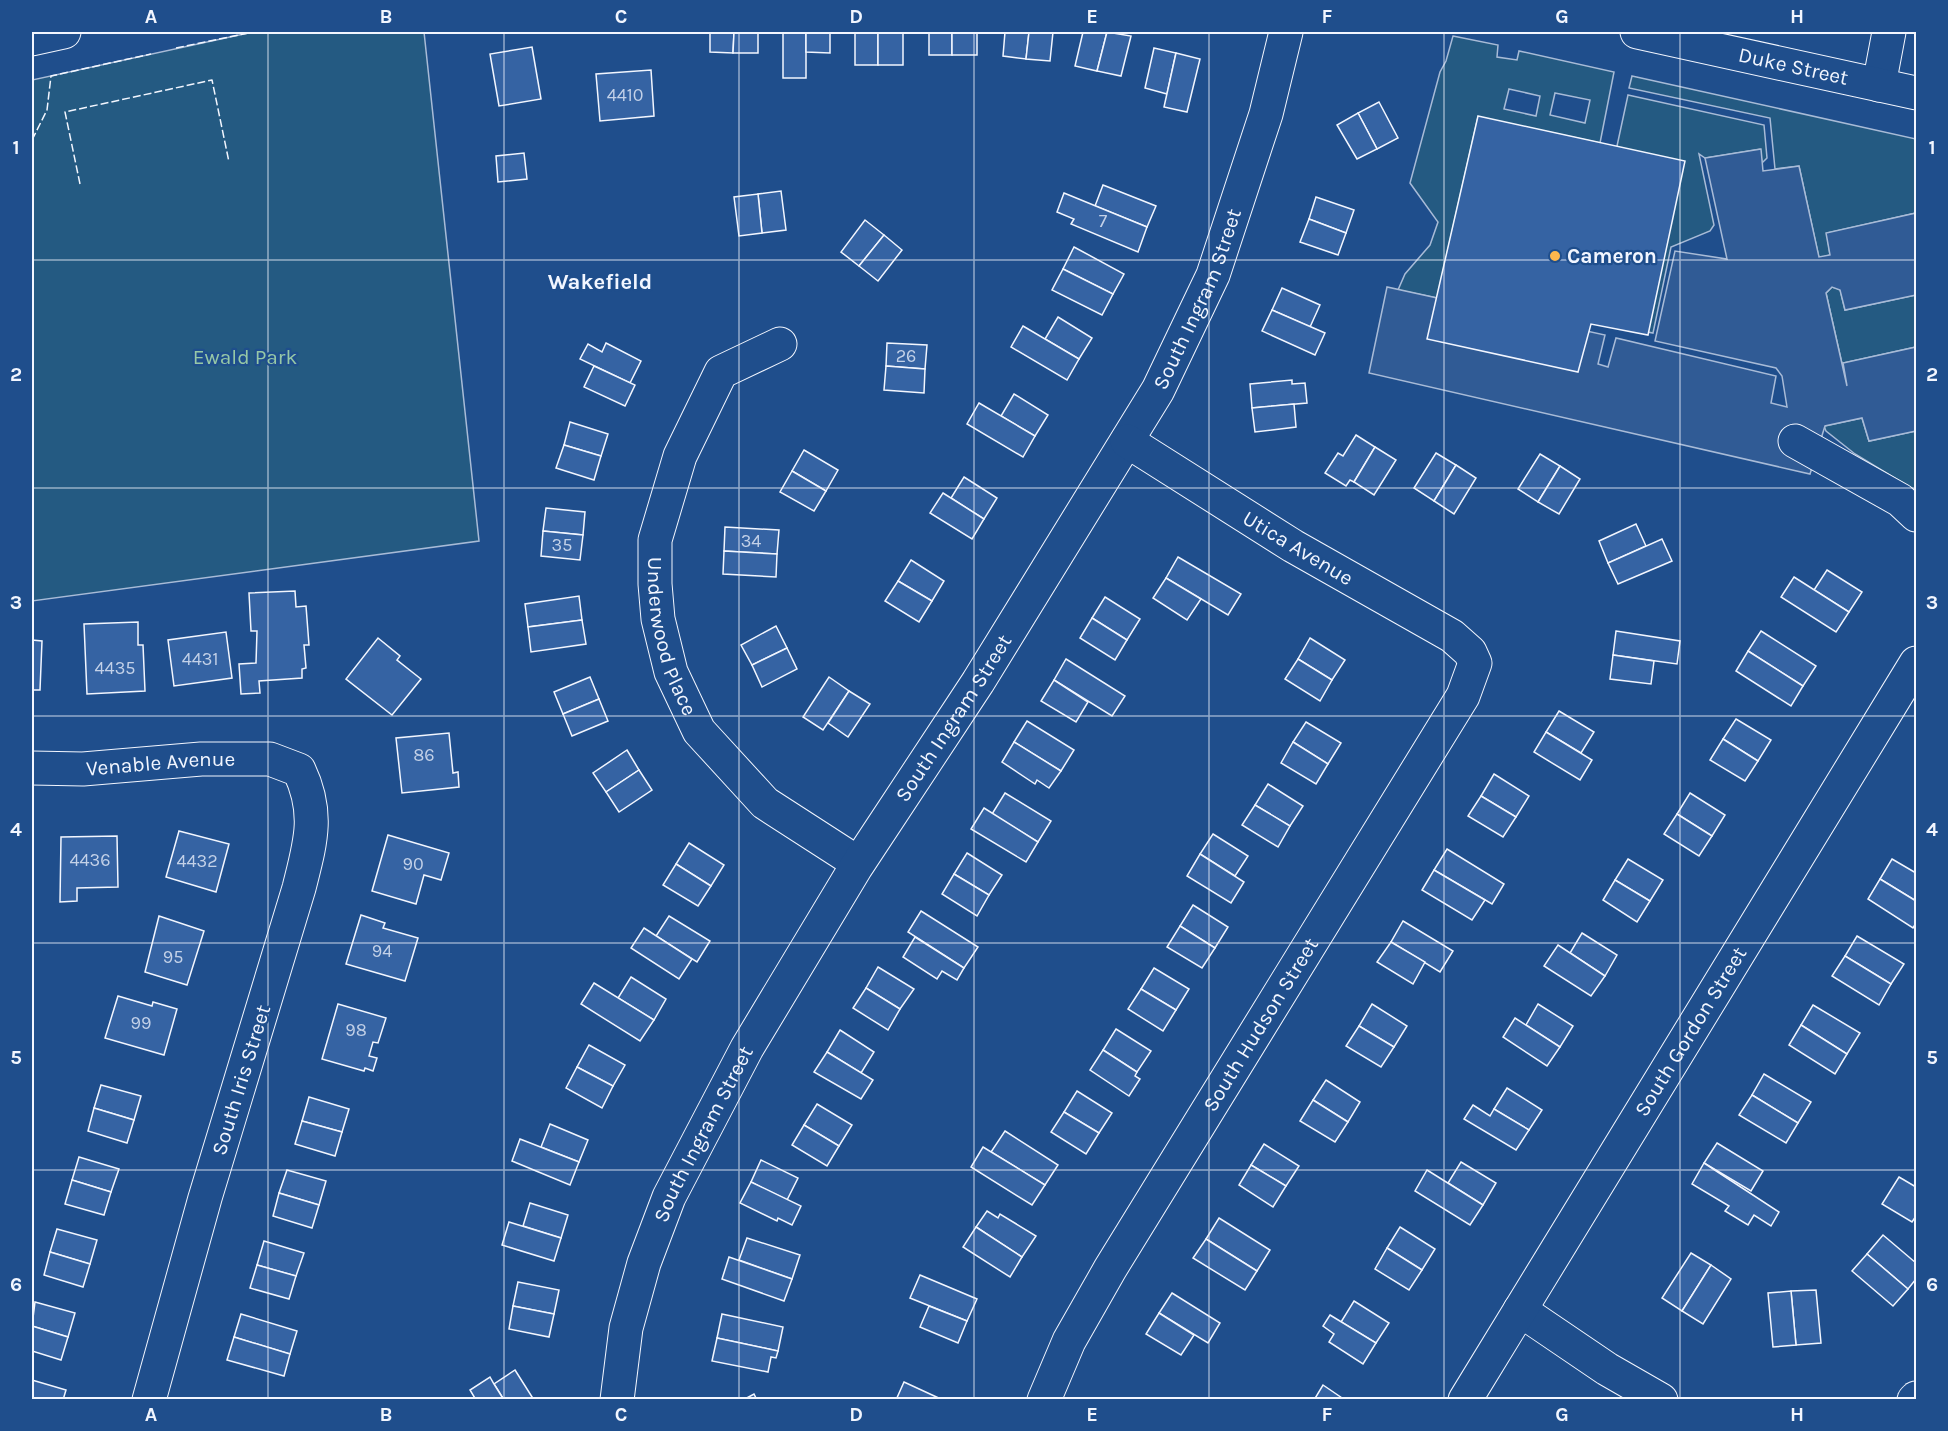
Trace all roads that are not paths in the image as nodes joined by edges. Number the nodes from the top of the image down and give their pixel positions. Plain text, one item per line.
1 (64, 32) edge
2 (1286, 32) edge
3 (1637, 32) edge
4 (1890, 32) edge
5 (32, 39) edge
6 (1879, 85) junction
7 (1917, 93) edge
8 (780, 344) dead end
9 (1127, 441) junction
10 (1795, 441) dead end
11 (1917, 515) edge
12 (1470, 652) joint
13 (1917, 663) edge
14 (288, 766) joint
15 (32, 768) edge
16 (858, 863) junction
17 (1520, 1310) junction
18 (149, 1400) edge
19 (617, 1400) edge
20 (1044, 1400) edge
21 (1464, 1400) edge
22 (1661, 1400) edge

1 - 5 street
2 - 9 street, South Ingram Street
3 - 6 street, Duke Street
4 - 6 street
6 - 7 street, Duke Street
8 - 16 street, Underwood Place
9 - 12 street, Utica Avenue
9 - 16 street, South Ingram Street
10 - 11 street
12 - 20 street, South Hudson Street
13 - 17 street, South Gordon Street
14 - 15 street, Venable Avenue
14 - 18 street, South Iris Street
16 - 19 street, South Ingram Street
17 - 21 street, South Gordon Street
17 - 22 street

